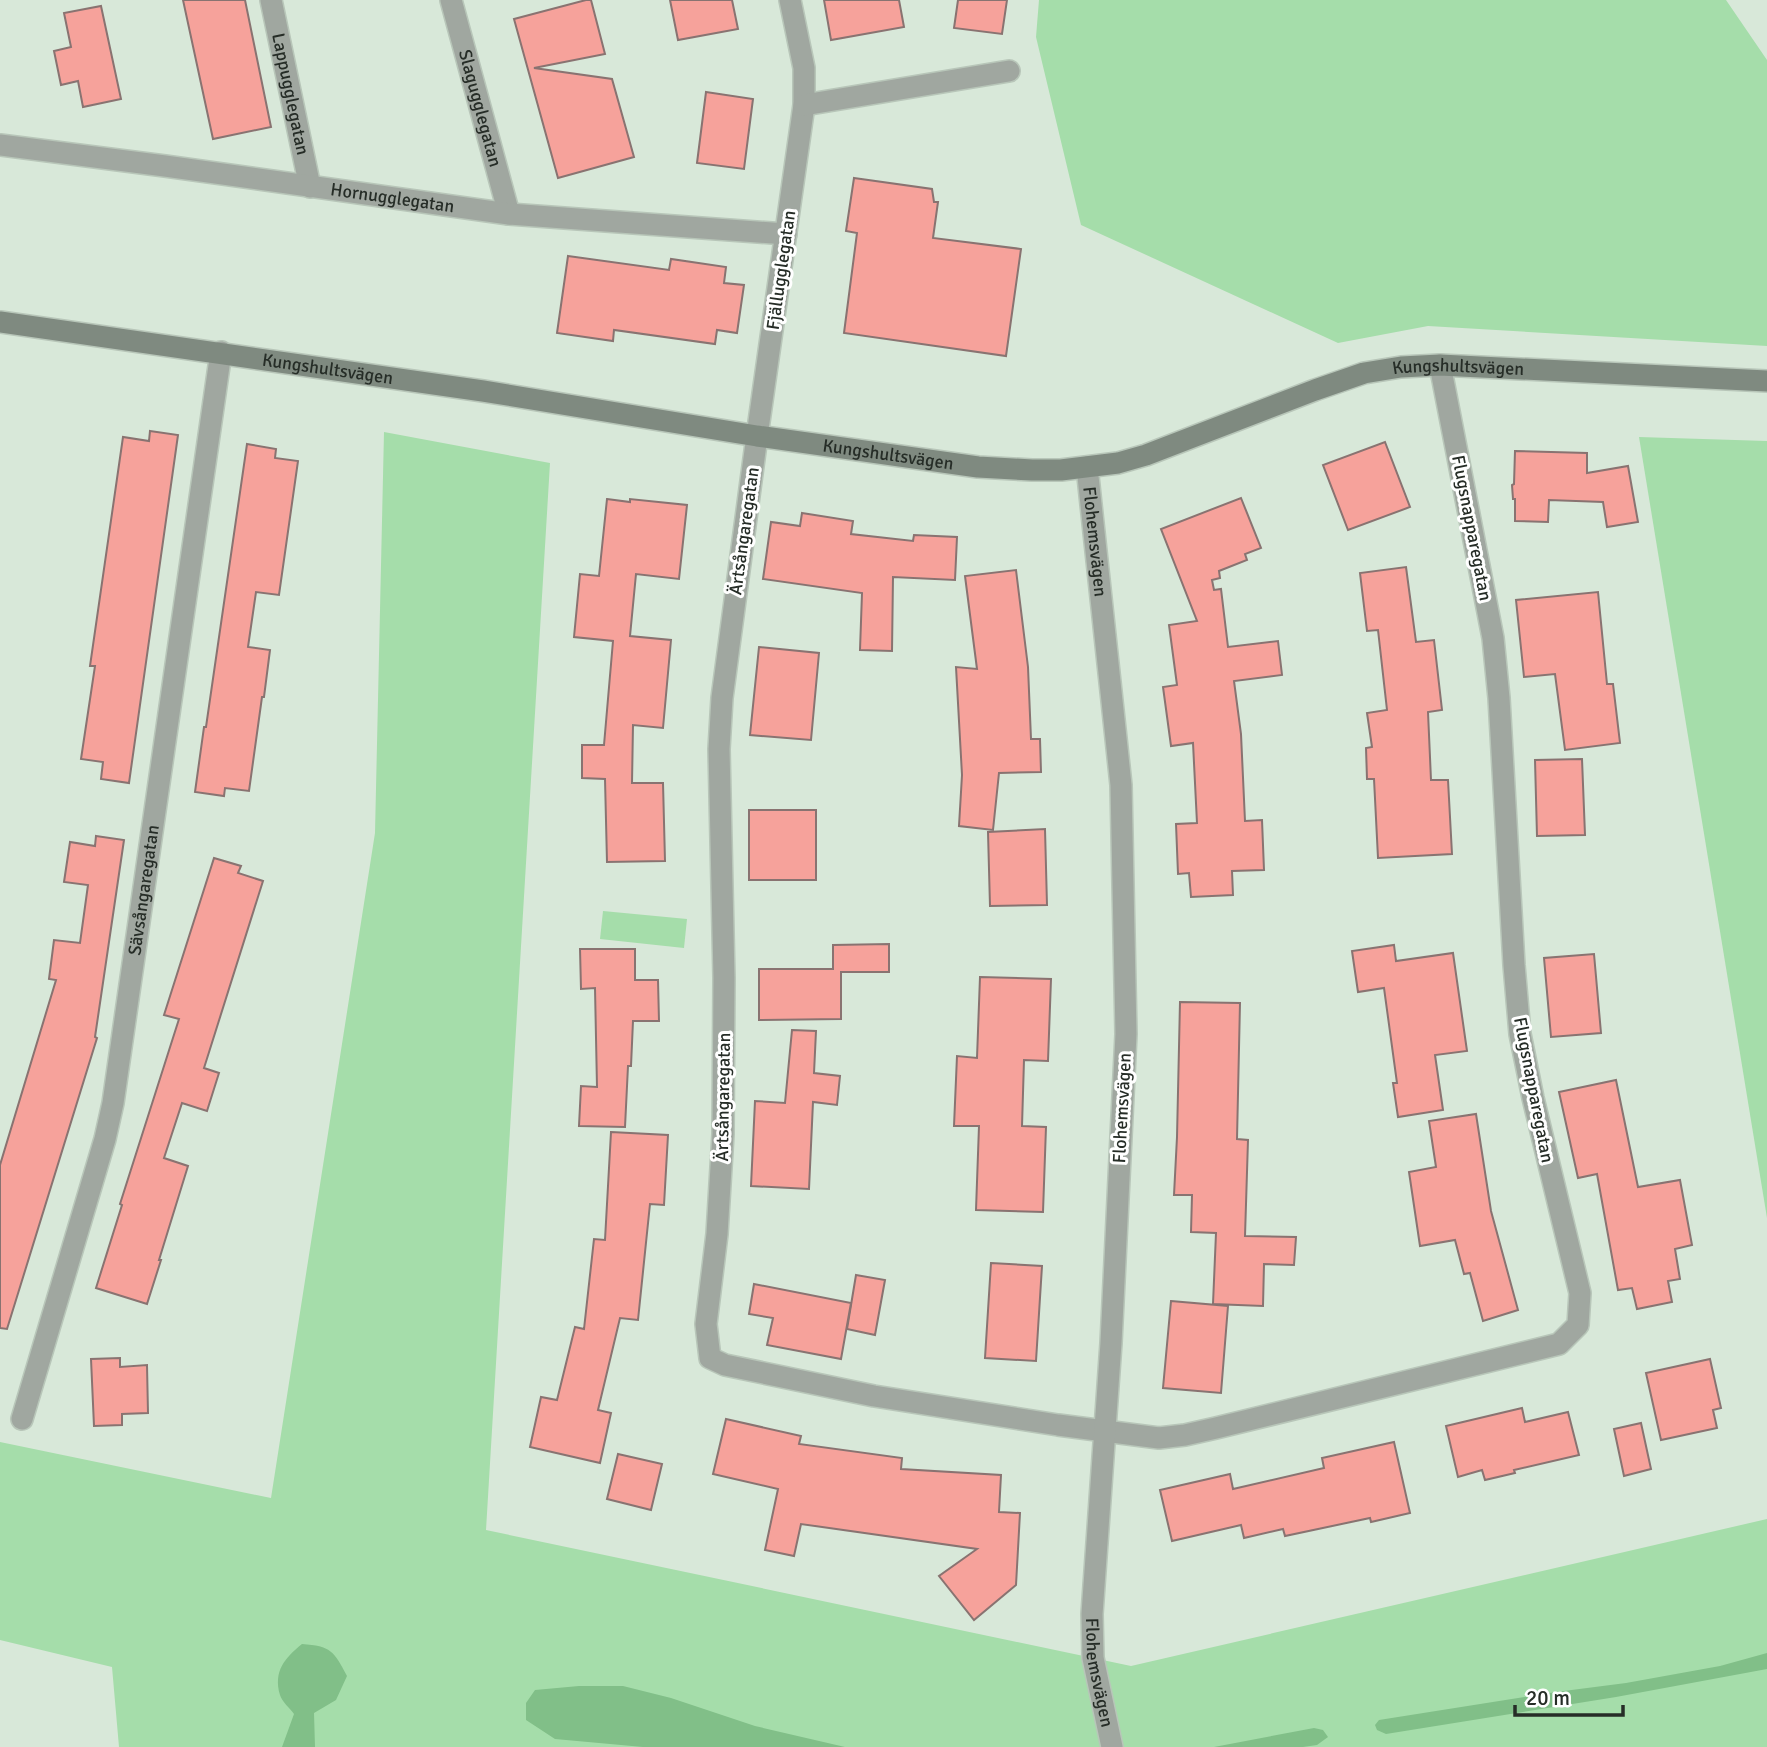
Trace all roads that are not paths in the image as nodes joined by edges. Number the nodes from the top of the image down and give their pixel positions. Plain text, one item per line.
1 (271, 0) edge
2 (451, 0) edge
3 (790, 0) edge
4 (1009, 71) dead end
5 (804, 104) junction
6 (0, 145) edge
7 (310, 187) junction
8 (509, 214) junction
9 (786, 234) junction
10 (0, 322) edge
11 (221, 352) junction
12 (1440, 365) junction
13 (1767, 381) edge
14 (757, 436) junction
15 (1087, 467) junction
16 (22, 1419) dead end
17 (1104, 1430) junction
18 (1112, 1747) edge

1 - 7 street, Lappugglegatan
2 - 8 street, Slagugglegatan
3 - 5 street, Fjällugglegatan
4 - 5 street
5 - 9 street, Fjällugglegatan
6 - 7 street, Hornugglegatan
7 - 8 street, Hornugglegatan
8 - 9 street, Hornugglegatan
9 - 14 street, Fjällugglegatan
10 - 11 street, Kungshultsvägen
11 - 14 street, Kungshultsvägen
11 - 16 street, Sävsångaregatan
12 - 13 street, Kungshultsvägen
12 - 15 street, Kungshultsvägen
12 - 17 street, Flugsnapparegatan
14 - 15 street, Kungshultsvägen
14 - 17 street, Ärtsångaregatan
15 - 17 street, Flohemsvägen
17 - 18 street, Flohemsvägen

